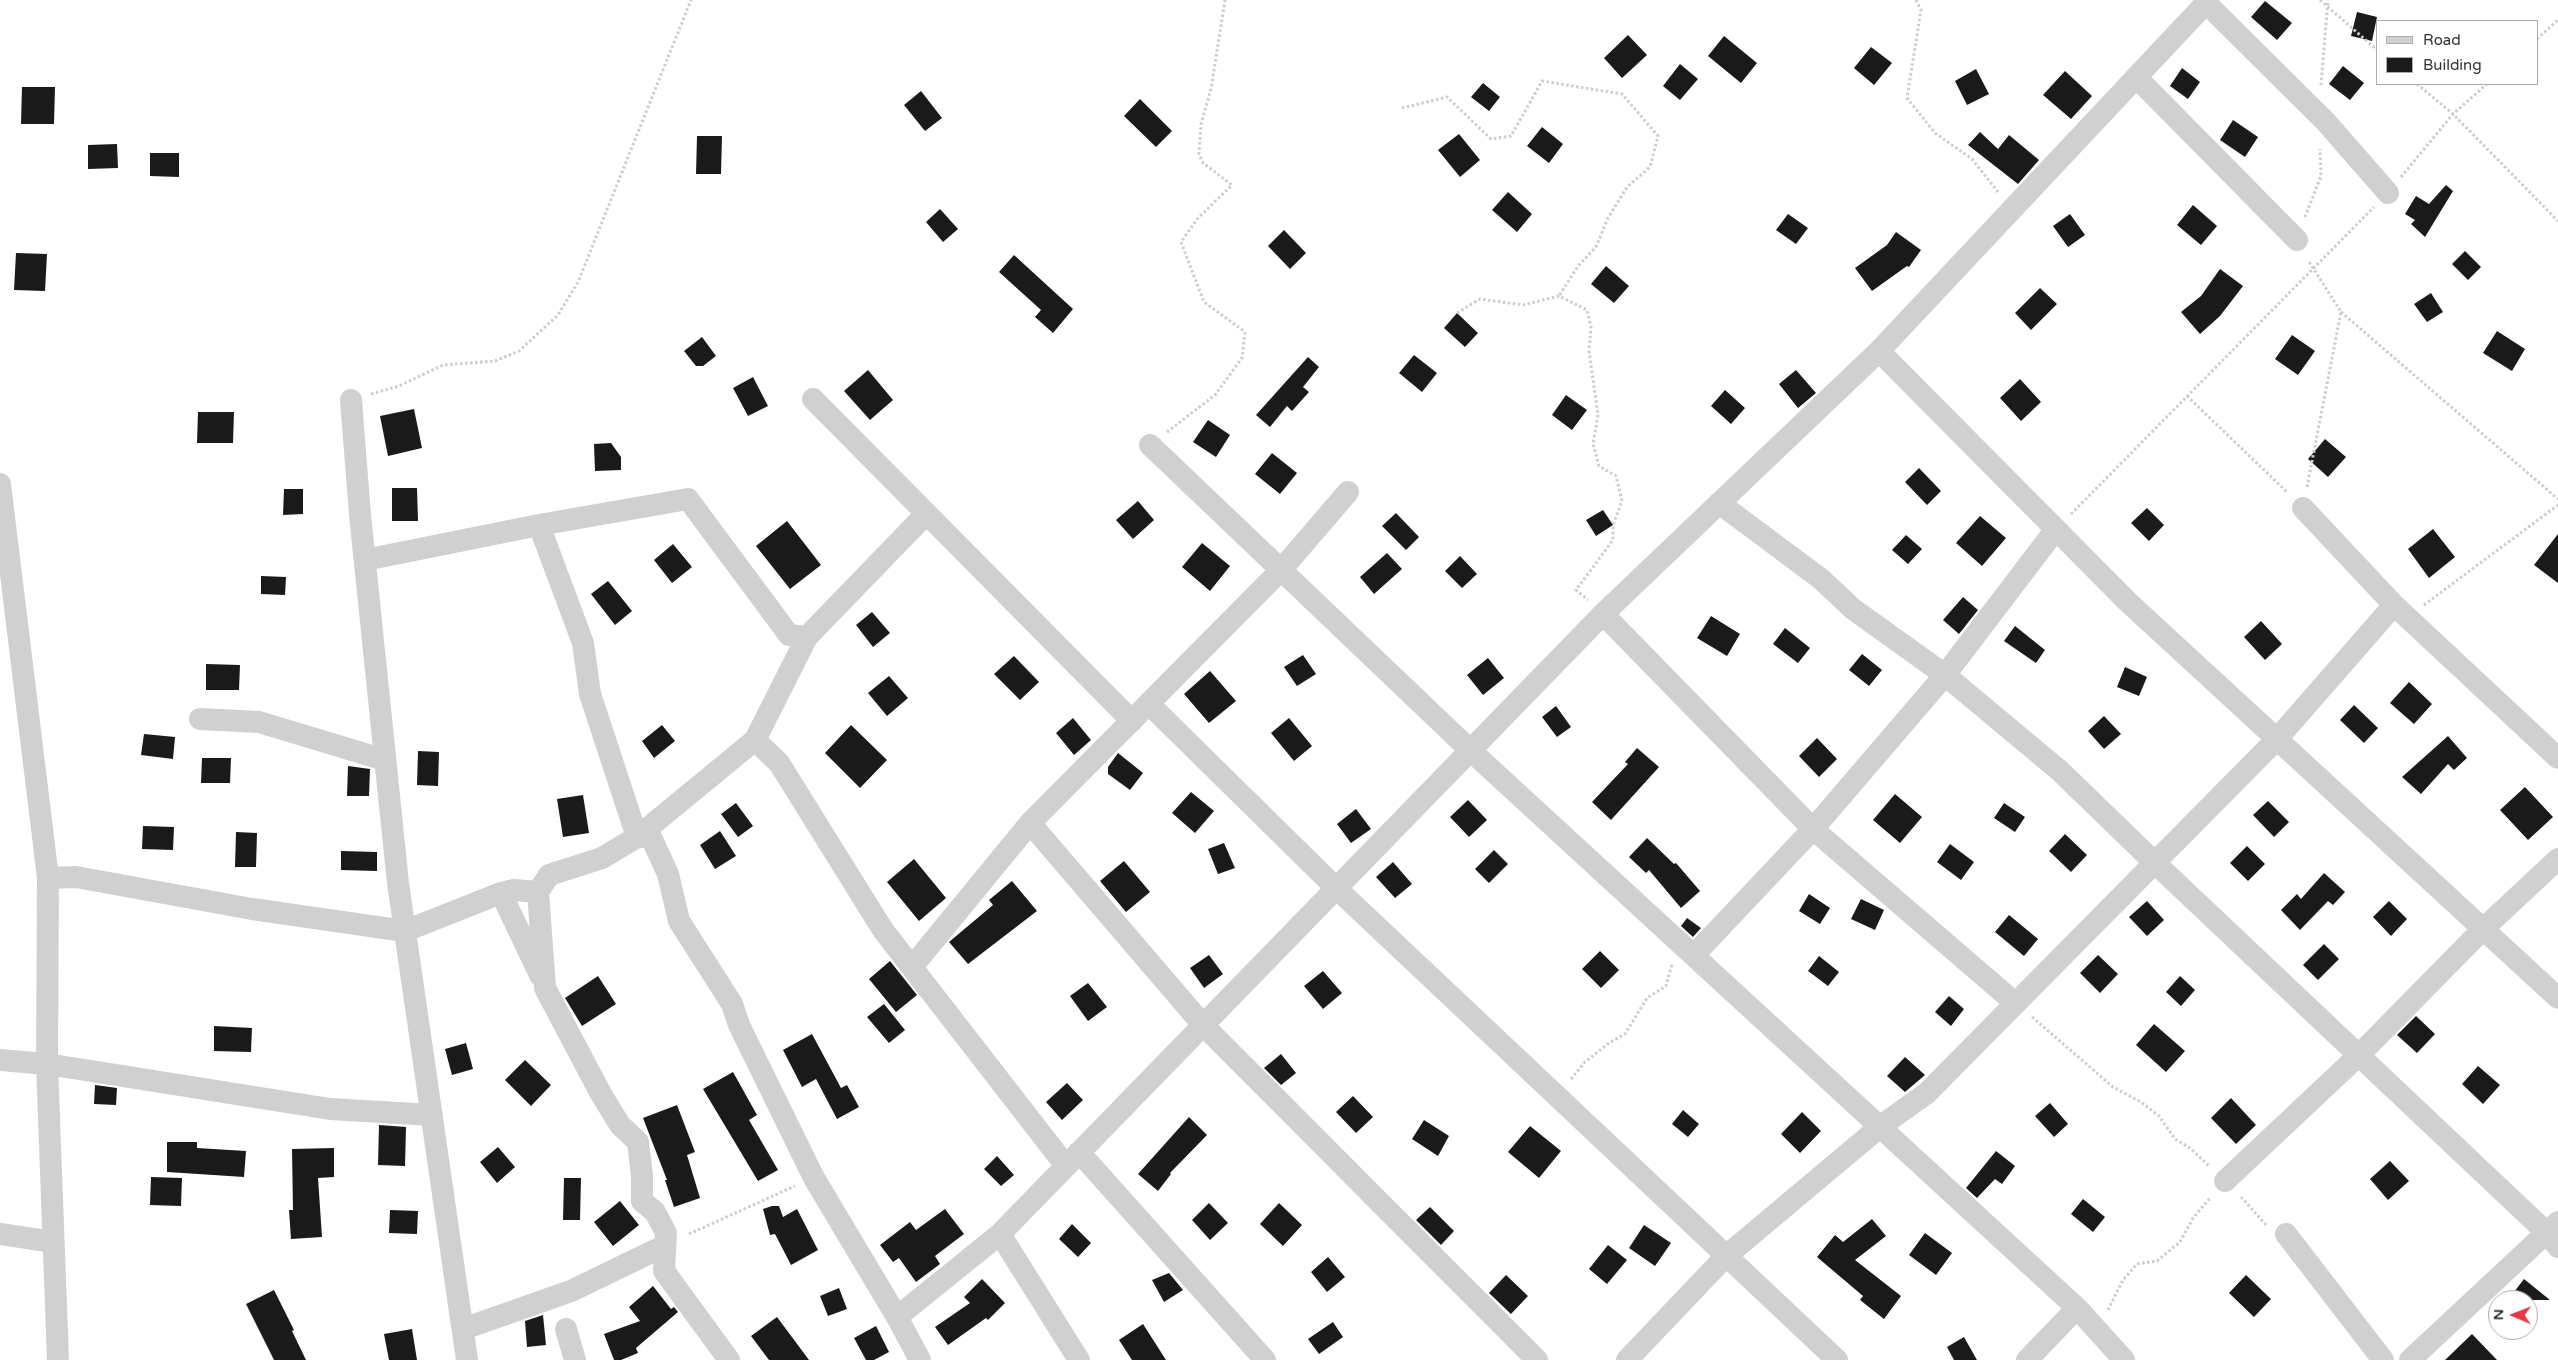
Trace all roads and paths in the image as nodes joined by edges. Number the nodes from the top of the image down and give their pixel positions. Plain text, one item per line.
1 (691, 0) edge
2 (1225, 0) edge
3 (1916, 0) edge
4 (2320, 0) edge
5 (2328, 0) edge
6 (2207, 2) edge
7 (2327, 8) junction
8 (2558, 20) edge
9 (2538, 39) edge
10 (2376, 49) edge
11 (2136, 76) junction
12 (2418, 85) edge
13 (2486, 85) edge
14 (1402, 108) dead end
15 (2318, 114) junction
16 (2453, 114) junction
17 (2388, 193) junction
18 (2010, 208) junction
19 (2558, 221) edge
20 (2297, 240) junction
21 (2313, 269) junction
22 (1559, 296) junction
23 (2341, 312) junction
24 (1457, 313) dead end
25 (1879, 351) junction
26 (2187, 396) junction
27 (813, 399) dead end
28 (351, 400) joint
29 (1150, 445) joint
30 (0, 484) edge
31 (1348, 492) dead end
32 (2558, 498) edge
33 (1719, 503) junction
34 (2558, 504) edge
35 (2303, 508) junction
36 (926, 514) junction
37 (539, 525) junction
38 (2056, 529) junction
39 (364, 560) junction
40 (1281, 570) junction
41 (2400, 611) junction
42 (1603, 614) junction
43 (807, 637) junction
44 (1945, 675) junction
45 (1149, 704) junction
46 (200, 719) dead end
47 (1132, 721) junction
48 (2277, 739) junction
49 (756, 740) junction
50 (1470, 750) junction
51 (2558, 758) edge
52 (385, 760) junction
53 (1030, 824) junction
54 (1813, 829) junction
55 (637, 837) junction
56 (2558, 860) edge
57 (2154, 862) junction
58 (48, 878) junction
59 (1336, 888) junction
60 (538, 892) junction
61 (501, 893) junction
62 (2483, 929) junction
63 (405, 931) junction
64 (1686, 948) junction
65 (912, 967) junction
66 (545, 988) junction
67 (2558, 998) edge
68 (2014, 1002) junction
69 (1203, 1025) junction
70 (2359, 1055) junction
71 (0, 1060) edge
72 (47, 1064) junction
73 (1556, 1096) junction
74 (432, 1114) junction
75 (1881, 1126) junction
76 (1072, 1159) junction
77 (814, 1178) junction
78 (2225, 1181) junction
79 (0, 1234) edge
80 (1000, 1234) junction
81 (2286, 1234) joint
82 (2554, 1234) edge
83 (53, 1242) junction
84 (664, 1246) junction
85 (1726, 1256) junction
86 (2077, 1308) junction
87 (896, 1317) junction
88 (463, 1329) junction
89 (566, 1329) dead end
90 (2098, 1331) junction
91 (58, 1360) edge
92 (467, 1360) edge
93 (576, 1360) edge
94 (729, 1360) edge
95 (920, 1360) edge
96 (1079, 1360) edge
97 (1265, 1360) edge
98 (1537, 1360) edge
99 (1627, 1360) edge
100 (1837, 1360) edge
101 (2027, 1360) edge
102 (2124, 1360) edge
103 (2383, 1360) edge
104 (2410, 1360) edge

1 - 28 path
2 - 29 path
3 - 18 path
4 - 7 path
5 - 7 path
6 - 11 street
6 - 15 street
7 - 10 path
7 - 15 path
8 - 9 path
11 - 18 street
11 - 20 street
12 - 16 path
13 - 16 path
14 - 22 path
15 - 17 street
15 - 20 path
16 - 17 path
16 - 19 path
17 - 21 path
18 - 25 street
20 - 21 path
21 - 23 path
21 - 26 path
22 - 24 path
22 - 42 path
23 - 32 path
23 - 35 path
25 - 33 street
25 - 38 street
26 - 35 path
26 - 38 path
27 - 36 street
28 - 39 street
29 - 40 street
30 - 58 street
31 - 40 street
33 - 42 street
33 - 44 street
34 - 41 path
35 - 41 street
36 - 43 street
36 - 47 street
37 - 39 street
37 - 43 street
37 - 55 street
38 - 44 street
38 - 48 street
39 - 52 street
40 - 45 street
40 - 50 street
41 - 48 street
41 - 51 street
42 - 50 street
42 - 54 street
43 - 49 street
44 - 54 street
44 - 57 street
45 - 47 street
45 - 59 street
46 - 52 street
47 - 53 street
48 - 57 street
48 - 62 street
49 - 55 street
49 - 65 street
50 - 59 street
50 - 64 street
52 - 63 street
53 - 65 street
53 - 69 street
54 - 64 street
54 - 68 street
55 - 60 street
55 - 77 street
56 - 62 street
57 - 68 street
57 - 70 street
58 - 63 street
58 - 72 street
59 - 69 street
59 - 73 street
60 - 61 street
60 - 66 street
61 - 63 street
61 - 66 street
62 - 67 street
62 - 70 street
63 - 74 street
64 - 73 path
64 - 75 street
65 - 76 street
66 - 84 street
68 - 75 street
68 - 78 path
69 - 76 street
69 - 98 street
70 - 78 street
70 - 82 street
71 - 72 street
72 - 74 street
72 - 83 street
73 - 85 street
74 - 88 street
75 - 85 street
75 - 86 street
76 - 80 street
76 - 97 street
77 - 84 path
77 - 87 street
78 - 81 path
78 - 90 path
79 - 83 street
80 - 87 street
80 - 96 street
81 - 103 street
82 - 104 street
83 - 91 street
84 - 88 street
84 - 94 street
85 - 99 street
85 - 100 street
86 - 90 street
86 - 101 street
87 - 95 street
88 - 92 street
89 - 93 street
90 - 102 street

